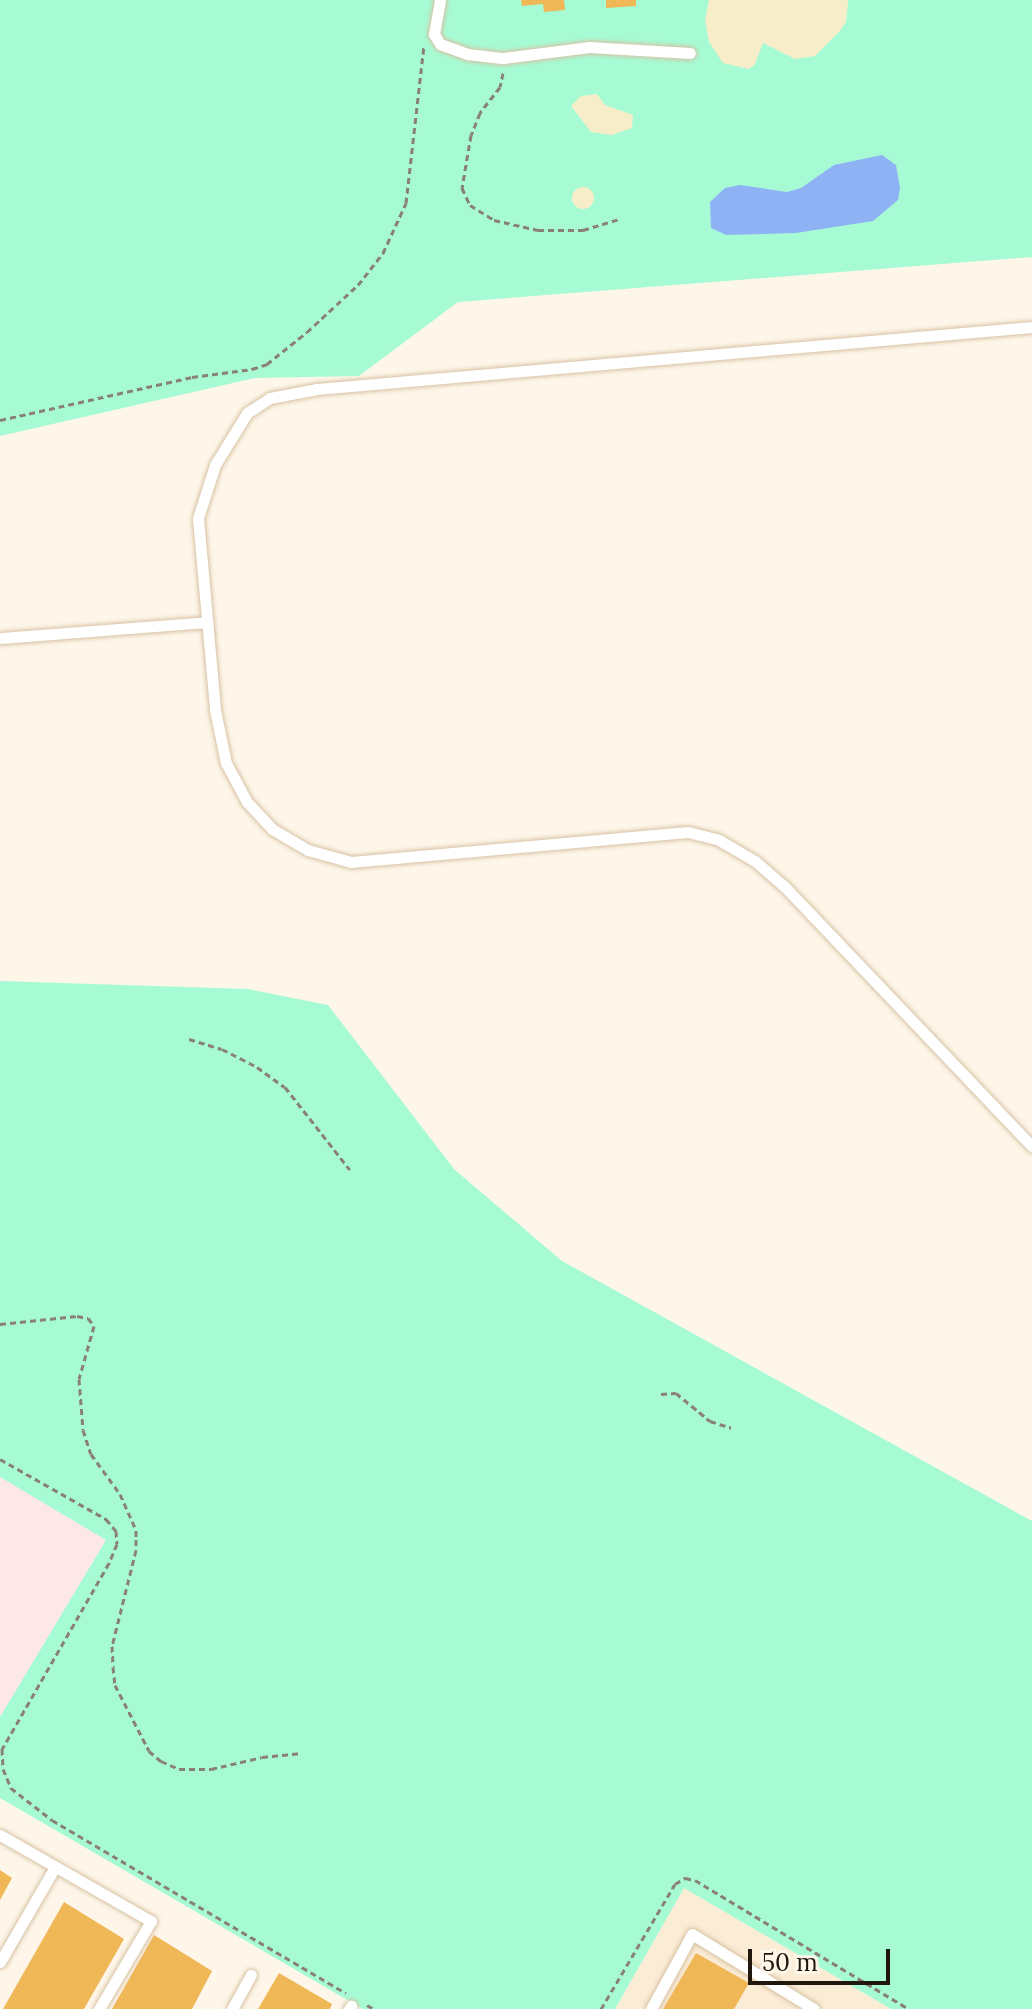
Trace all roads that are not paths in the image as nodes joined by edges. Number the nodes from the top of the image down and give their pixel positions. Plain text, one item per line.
1 (440, 0) edge
2 (690, 53) dead end
3 (1032, 327) edge
4 (207, 622) junction
5 (0, 638) edge
6 (1032, 1146) edge
7 (0, 1835) edge
8 (55, 1867) junction
9 (0, 1962) edge
10 (251, 1975) dead end
11 (99, 2009) edge
12 (232, 2009) edge
13 (651, 2009) edge
14 (814, 2009) edge

1 - 2 lane
3 - 4 lane
4 - 5 lane
4 - 6 lane
7 - 8 lane
8 - 9 lane
8 - 11 lane
10 - 12 lane
13 - 14 lane

